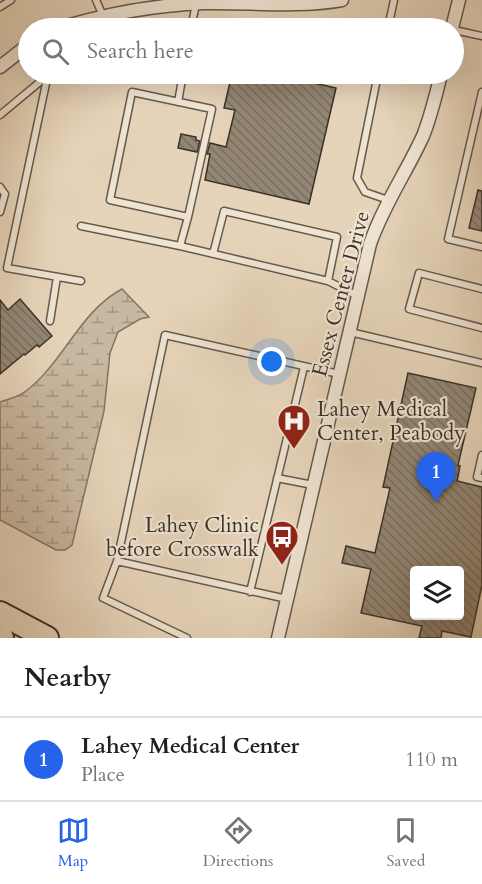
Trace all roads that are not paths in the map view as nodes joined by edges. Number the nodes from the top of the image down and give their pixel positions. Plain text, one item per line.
1 (11, 0) edge
2 (96, 0) edge
3 (342, 0) edge
4 (394, 0) edge
5 (459, 0) edge
6 (196, 4) junction
7 (0, 6) edge
8 (104, 17) junction
9 (100, 18) edge
10 (193, 18) edge
11 (390, 18) edge
12 (455, 18) edge
13 (464, 32) edge
14 (482, 36) edge
15 (18, 53) edge
16 (0, 67) edge
17 (36, 84) edge
18 (45, 84) edge
19 (181, 84) edge
20 (376, 84) edge
21 (439, 84) edge
22 (482, 92) edge
23 (178, 102) junction
24 (0, 115) edge
25 (0, 187) edge
26 (388, 200) junction
27 (0, 212) edge
28 (188, 217) junction
29 (81, 226) dead end
30 (180, 246) junction
31 (482, 247) edge
32 (213, 254) junction
33 (57, 277) junction
34 (81, 281) dead end
35 (328, 281) junction
36 (482, 289) edge
37 (357, 296) junction
38 (50, 321) dead end
39 (482, 328) edge
40 (349, 332) junction
41 (482, 363) edge
42 (304, 367) junction
43 (339, 374) junction
44 (482, 455) edge
45 (482, 477) edge
46 (277, 478) junction
47 (314, 485) junction
48 (117, 561) junction
49 (250, 592) junction
50 (287, 599) junction
51 (0, 613) edge
52 (47, 638) edge
53 (187, 638) edge
54 (278, 638) edge

1 - 7 lane
2 - 8 lane
3 - 6 street
4 - 11 lane
5 - 12 street
6 - 8 street
6 - 10 lane
8 - 9 street
13 - 14 lane
15 - 16 street
17 - 24 lane
18 - 33 lane
19 - 23 lane
20 - 26 lane
21 - 26 street, Essex Center Drive
22 - 31 lane
23 - 28 lane
23 - 28 lane
25 - 27 lane
26 - 37 street, Essex Center Drive
28 - 30 lane
29 - 30 lane
30 - 32 lane
32 - 35 lane
32 - 35 lane
33 - 34 lane
33 - 38 lane
35 - 37 lane
36 - 39 lane
37 - 40 street, Essex Center Drive
40 - 41 lane
40 - 43 street, Essex Center Drive
42 - 43 lane
42 - 46 lane
42 - 48 lane
43 - 47 street, Essex Center Drive
44 - 45 lane
46 - 47 lane
46 - 49 lane
47 - 50 street, Essex Center Drive
48 - 49 lane
48 - 53 lane
49 - 50 lane
50 - 54 street, Essex Center Drive
51 - 52 highway

